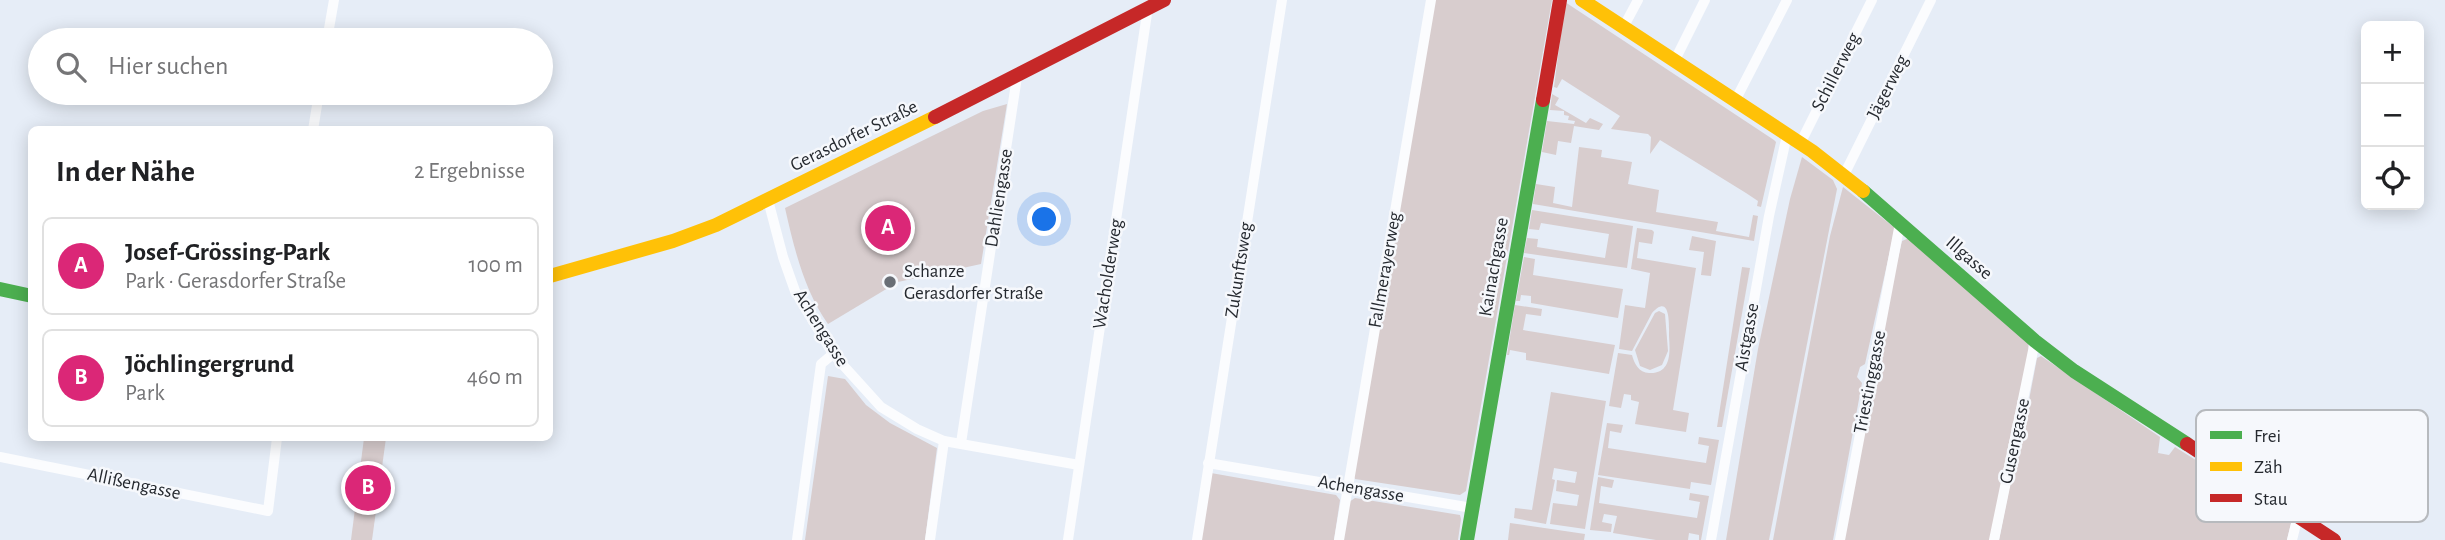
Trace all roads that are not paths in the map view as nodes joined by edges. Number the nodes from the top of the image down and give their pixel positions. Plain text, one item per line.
1 (334, 0) edge
2 (1164, 0) edge
3 (1282, 0) edge
4 (1431, 0) edge
5 (1560, 0) edge
6 (1582, 0) edge
7 (1637, 0) edge
8 (1705, 0) edge
9 (1787, 0) edge
10 (1872, 0) edge
11 (1931, 0) edge
12 (1148, 8) junction
13 (329, 28) edge
14 (1623, 28) junction
15 (1674, 62) junction
16 (1017, 77) junction
17 (1735, 101) junction
18 (317, 105) edge
19 (314, 126) edge
20 (1787, 135) junction
21 (1800, 144) junction
22 (1844, 175) junction
23 (768, 200) junction
24 (1900, 223) junction
25 (553, 275) edge
26 (0, 289) edge
27 (28, 295) edge
28 (2035, 341) junction
29 (833, 354) junction
30 (277, 441) edge
31 (944, 441) junction
32 (961, 443) junction
33 (2196, 451) edge
34 (0, 457) edge
35 (1208, 463) junction
36 (1079, 465) junction
37 (1347, 486) junction
38 (1472, 508) junction
39 (2296, 522) edge
40 (2307, 522) edge
41 (797, 540) edge
42 (929, 540) edge
43 (1068, 540) edge
44 (1197, 540) edge
45 (1339, 540) edge
46 (1467, 540) edge
47 (1711, 540) edge
48 (1840, 540) edge
49 (1994, 540) edge
50 (2292, 540) edge
51 (2334, 540) edge

1 - 13 street
2 - 12 street, Gerasdorfer Straße
3 - 35 street, Zukunftsweg
4 - 37 street, Fallmerayerweg
5 - 38 street, Kainachgasse
6 - 14 street, Illgasse
7 - 14 street
8 - 15 street
9 - 17 street
10 - 21 street, Schillerweg
11 - 22 street, Jägerweg
12 - 16 street, Gerasdorfer Straße
12 - 36 street, Wacholderweg
14 - 15 street, Illgasse
15 - 17 street, Illgasse
16 - 23 street, Gerasdorfer Straße
16 - 32 street, Dahliengasse
17 - 20 street, Illgasse
18 - 19 street
20 - 21 street, Illgasse
20 - 47 street, Aistgasse
21 - 22 street, Illgasse
22 - 24 street, Illgasse
23 - 25 street, Gerasdorfer Straße
23 - 29 street, Achengasse
24 - 28 street, Illgasse
24 - 48 street, Triestinggasse
26 - 27 street
28 - 33 street, Illgasse
28 - 49 street, Gusengasse
29 - 31 street, Achengasse
29 - 41 street
30 - 34 street, Allißengasse
31 - 32 street, Achengasse
31 - 42 street
32 - 36 street, Achengasse
35 - 37 street, Achengasse
35 - 44 street, Zukunftsweg
36 - 43 street, Wacholderweg
37 - 38 street, Achengasse
37 - 45 street, Fallmerayerweg
38 - 46 street, Kainachgasse
39 - 50 street
40 - 51 street, Illgasse

